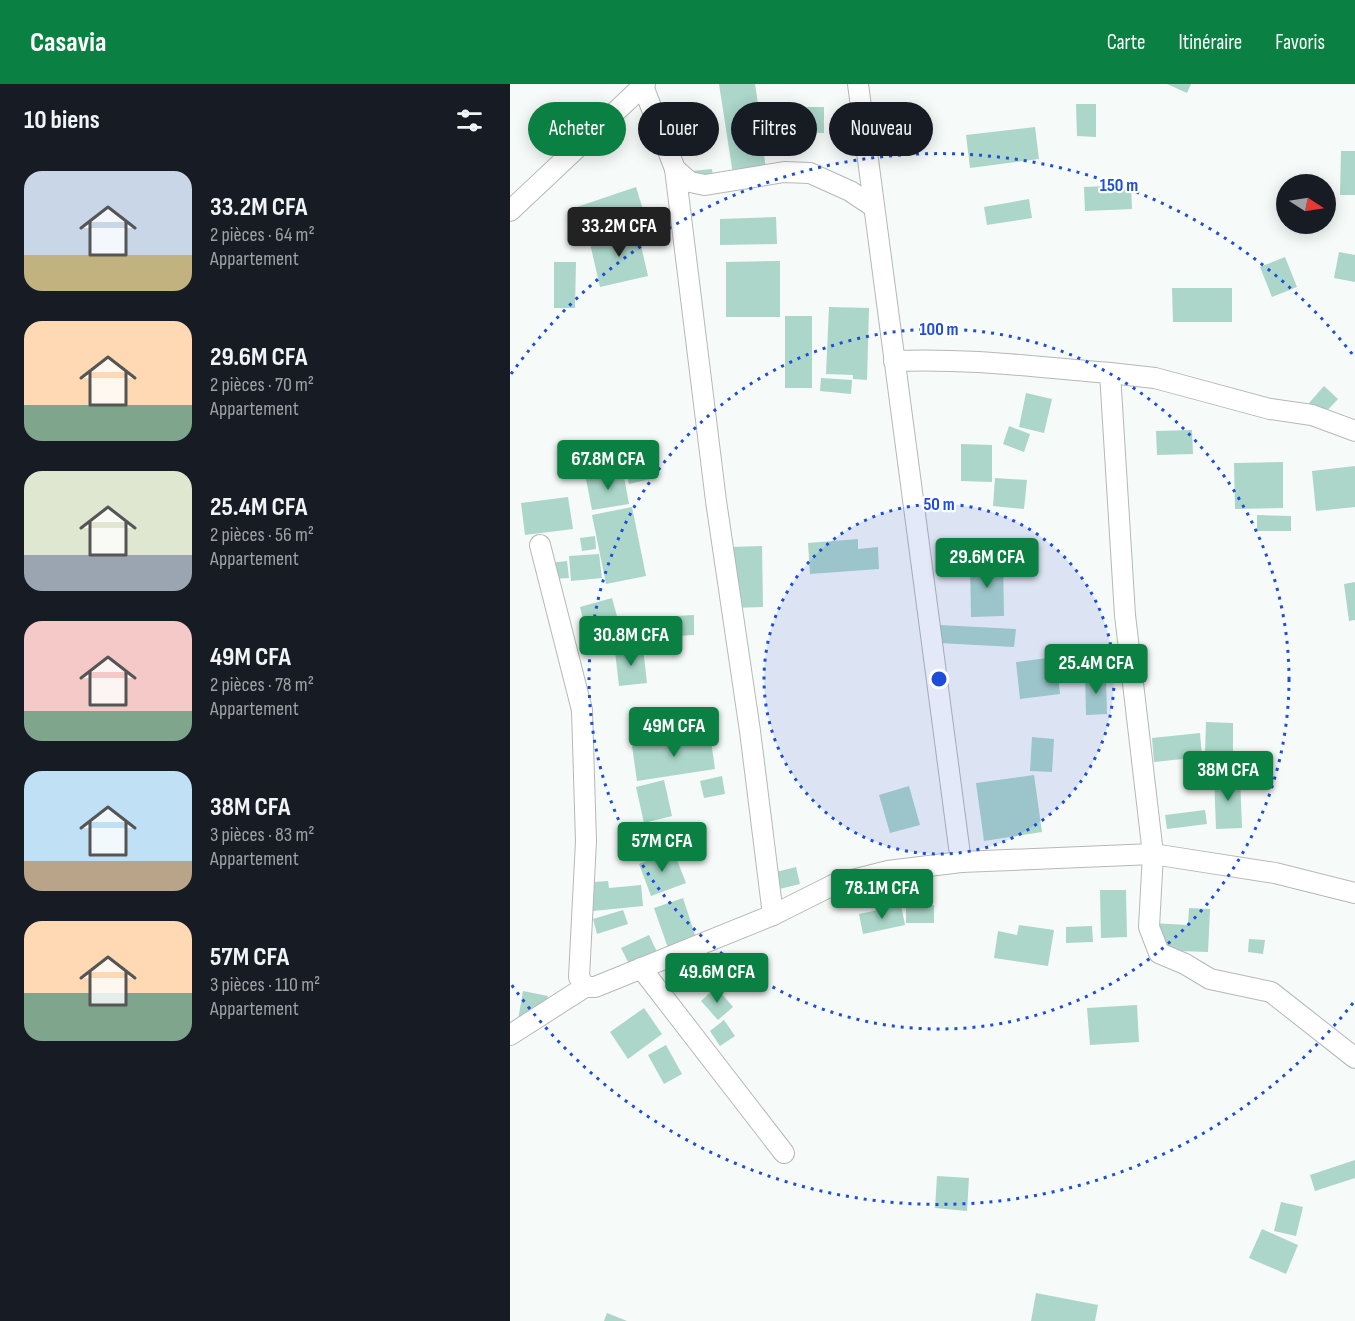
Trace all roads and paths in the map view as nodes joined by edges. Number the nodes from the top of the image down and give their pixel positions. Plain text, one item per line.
1 (858, 84) edge
2 (644, 85) edge
3 (675, 169) junction
4 (874, 207) junction
5 (510, 211) edge
6 (894, 361) junction
7 (1110, 374) junction
8 (1355, 432) edge
9 (540, 545) dead end
10 (1153, 854) junction
11 (960, 861) junction
12 (1355, 893) edge
13 (773, 915) junction
14 (641, 968) junction
15 (585, 987) junction
16 (510, 1035) edge
17 (1355, 1058) edge
18 (784, 1154) dead end

1 - 4 street
2 - 3 street
2 - 5 street
3 - 4 street
3 - 13 street
4 - 6 street
6 - 7 street
6 - 11 street
7 - 8 street
7 - 10 street
9 - 15 street
10 - 11 street
10 - 12 street
10 - 17 street
11 - 13 street
13 - 14 street
14 - 15 street
14 - 18 street
15 - 16 street

